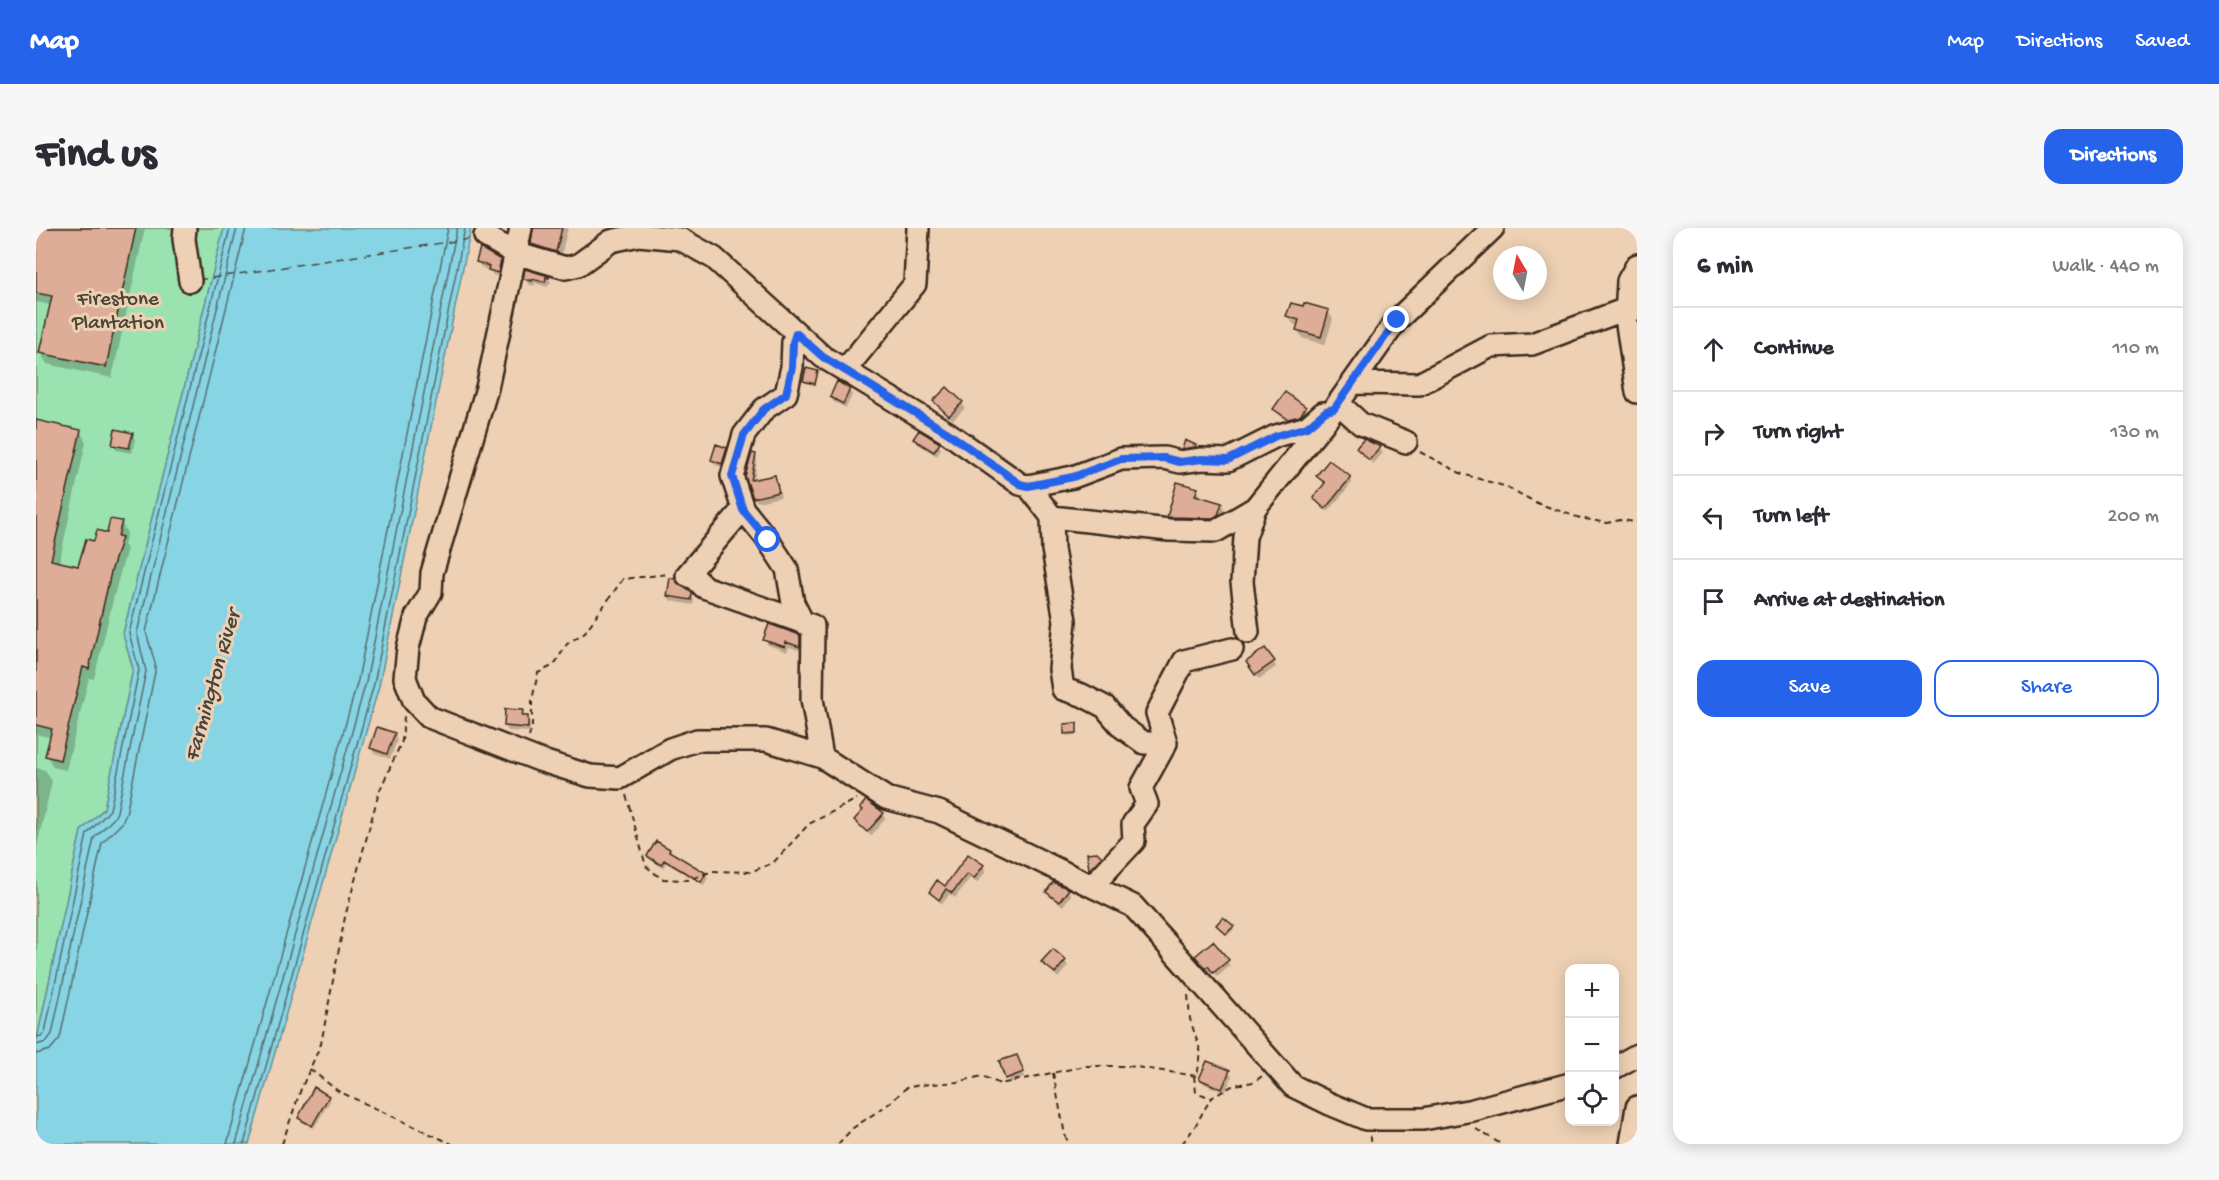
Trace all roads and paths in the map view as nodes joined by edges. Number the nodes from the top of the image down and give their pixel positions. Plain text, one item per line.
1 (185, 228) edge
2 (520, 228) edge
3 (918, 228) edge
4 (1493, 228) edge
5 (485, 236) dead end
6 (515, 253) junction
7 (1637, 265) edge
8 (190, 281) dead end
9 (1632, 309) edge
10 (796, 333) junction
11 (844, 370) junction
12 (1353, 382) junction
13 (1637, 392) edge
14 (1336, 406) junction
15 (1406, 442) joint
16 (1028, 486) junction
17 (1255, 508) junction
18 (743, 510) junction
19 (1052, 517) junction
20 (1637, 522) edge
21 (687, 575) junction
22 (802, 623) junction
23 (1248, 632) dead end
24 (1232, 649) dead end
25 (405, 710) dead end
26 (1166, 743) junction
27 (524, 754) junction
28 (822, 758) junction
29 (620, 778) junction
30 (871, 789) junction
31 (1092, 886) junction
32 (1185, 963) junction
33 (1637, 1055) edge
34 (1276, 1065) junction
35 (1619, 1065) edge
36 (310, 1069) junction
37 (1053, 1073) junction
38 (1194, 1076) junction
39 (1565, 1085) edge
40 (1211, 1098) junction
41 (1637, 1107) edge
42 (1454, 1114) junction
43 (282, 1144) edge
44 (452, 1144) edge
45 (838, 1144) edge
46 (1070, 1144) edge
47 (1182, 1144) edge
48 (1501, 1144) edge
49 (1631, 1144) edge

1 - 8 street
2 - 6 street
3 - 11 street
4 - 12 street
5 - 6 street
6 - 10 street
6 - 27 street
7 - 9 street
9 - 12 street
9 - 13 street
10 - 11 street
10 - 18 street
11 - 16 street
12 - 14 street
14 - 15 street
14 - 16 street
14 - 17 street
15 - 20 path
16 - 19 street
17 - 19 street
17 - 23 street
18 - 21 street
18 - 22 street
19 - 26 street
21 - 22 street
21 - 27 path
22 - 28 street
24 - 26 street
25 - 36 path
26 - 31 street
27 - 29 street
28 - 29 street
28 - 30 street
29 - 30 path
30 - 31 street
31 - 32 street
32 - 34 street
32 - 38 path
33 - 35 street
34 - 40 path
34 - 42 street
36 - 43 path
36 - 44 path
37 - 38 path
37 - 45 path
37 - 46 path
38 - 40 path
39 - 42 street
40 - 47 path
41 - 49 street
42 - 48 path

